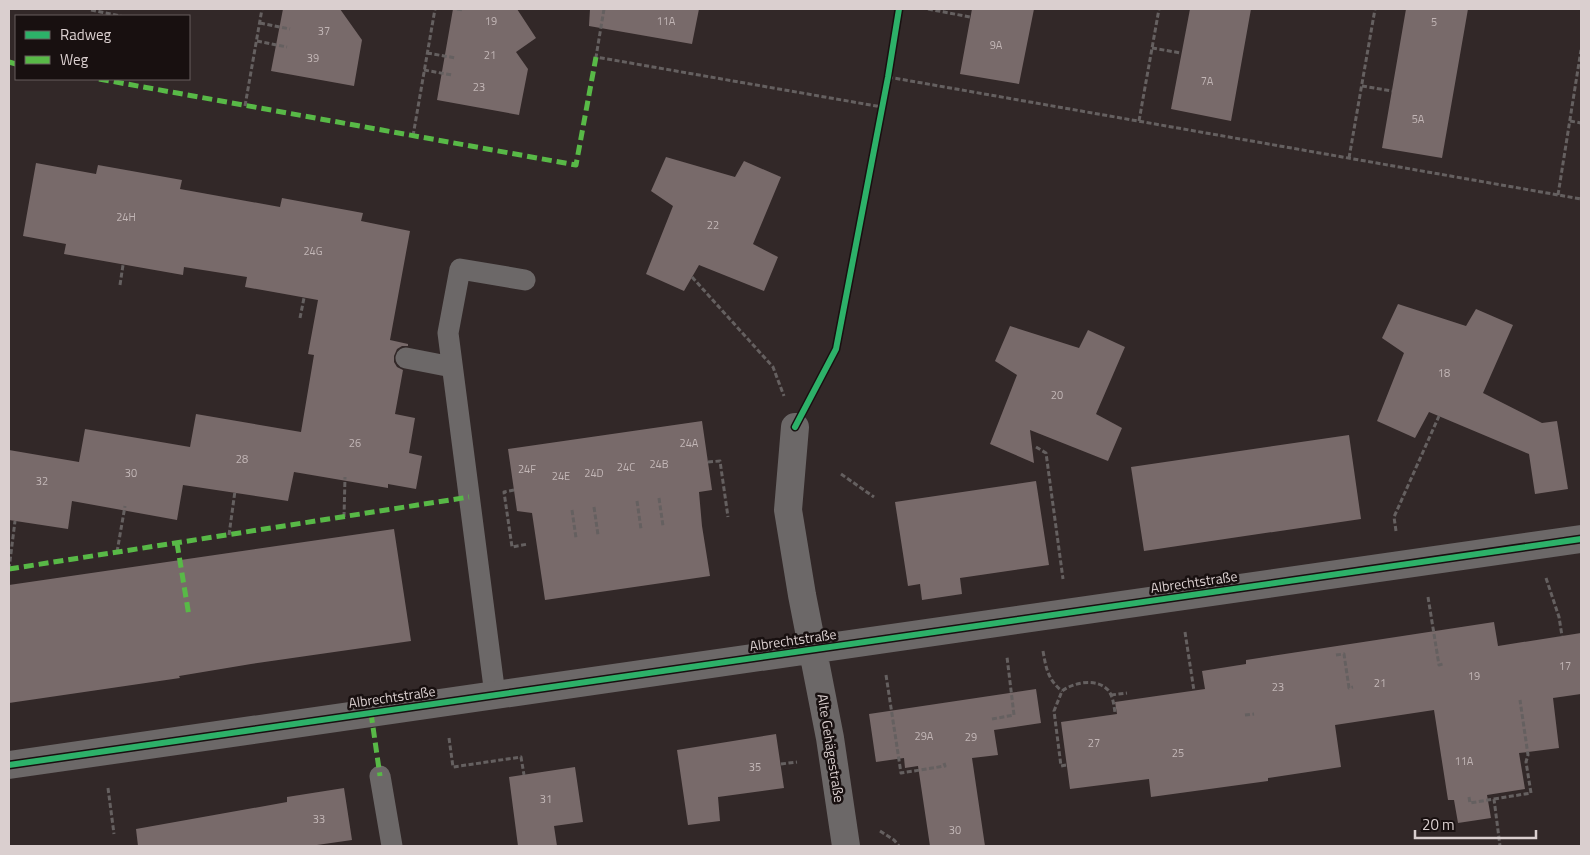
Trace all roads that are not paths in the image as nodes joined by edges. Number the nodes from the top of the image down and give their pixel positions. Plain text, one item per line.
1 (525, 280) dead end
2 (406, 358) dead end
3 (452, 366) junction
4 (795, 427) road end
5 (1581, 539) edge
6 (814, 649) junction
7 (496, 695) junction
8 (9, 765) edge
9 (380, 776) dead end
10 (392, 846) edge
11 (846, 846) edge

1 - 3 lane
2 - 3 lane
3 - 7 lane
4 - 6 street, Albrechtstraße
5 - 6 street, Albrechtstraße
6 - 7 street, Albrechtstraße
6 - 11 street, Alte Gehägestraße
7 - 8 street, Albrechtstraße
9 - 10 lane

